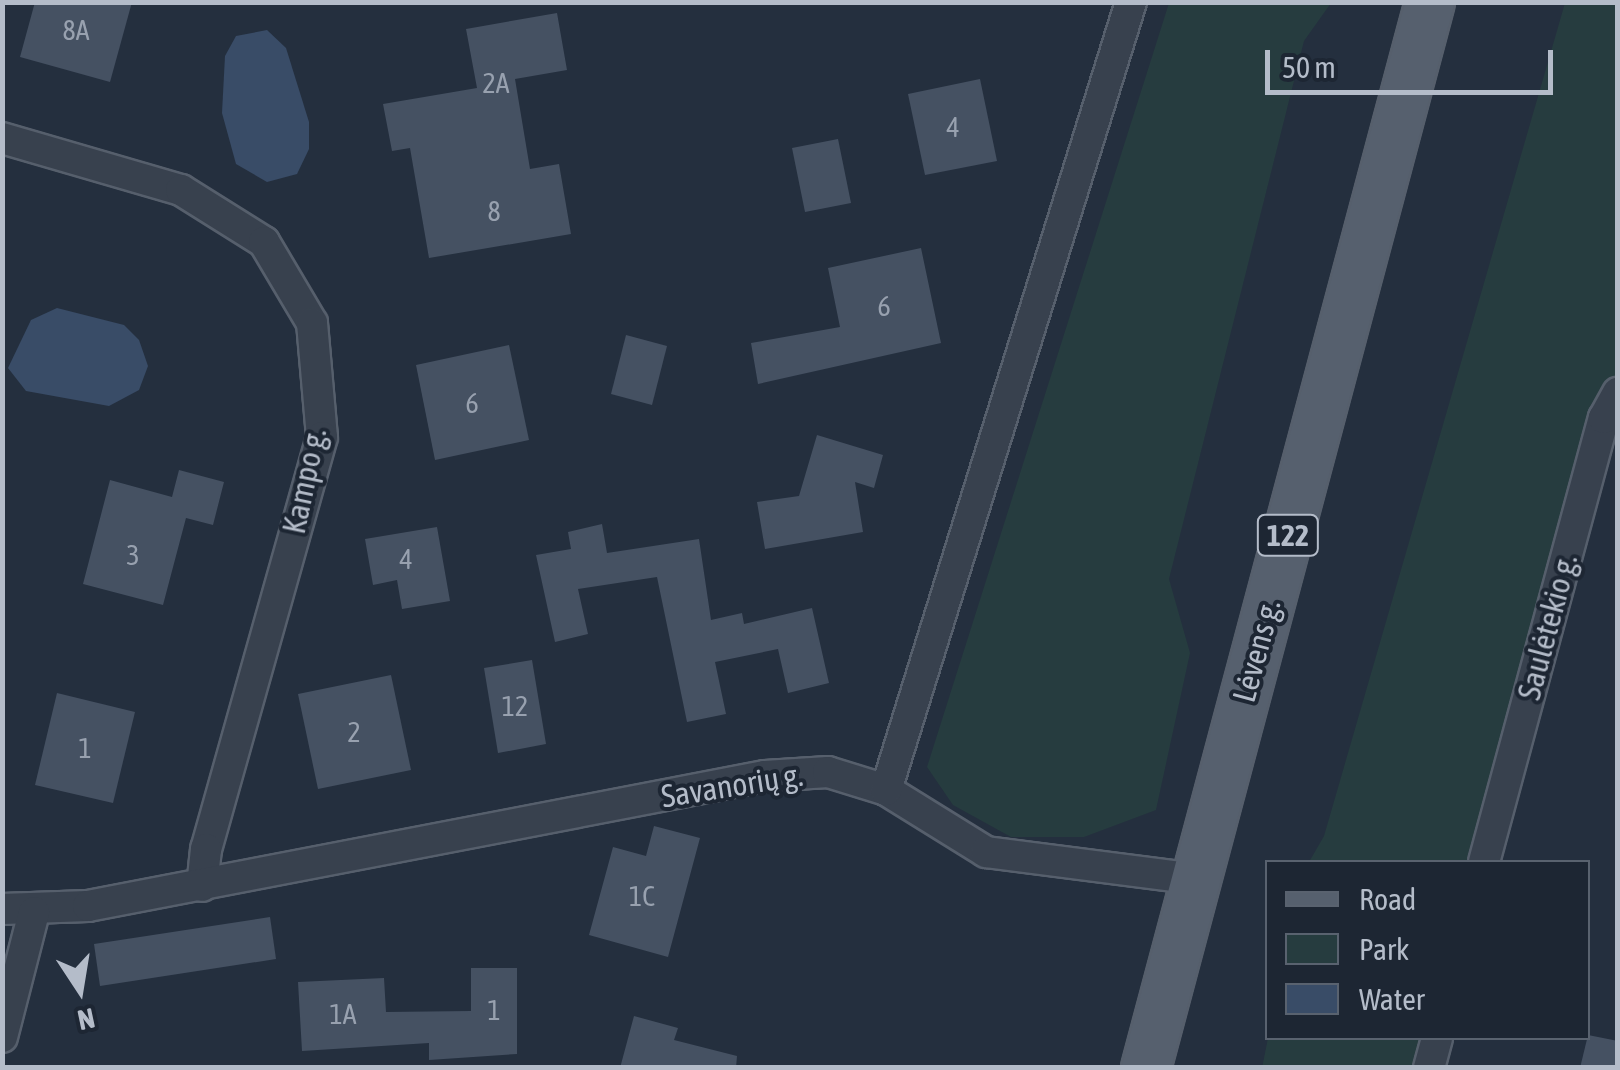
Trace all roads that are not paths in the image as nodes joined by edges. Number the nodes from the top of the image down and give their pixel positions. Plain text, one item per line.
1 (1131, 2) edge
2 (1430, 2) edge
3 (2, 138) edge
4 (1618, 394) edge
5 (886, 790) junction
6 (1485, 860) edge
7 (1196, 879) junction
8 (202, 886) junction
9 (2, 908) edge
10 (34, 912) junction
11 (2, 1037) edge
12 (1436, 1040) edge
13 (1146, 1068) edge
14 (1429, 1068) edge

1 - 5 street
2 - 7 main road, Lėvens g. / 122
3 - 8 street, Kampo g.
4 - 6 street, Saulėtekio g.
5 - 7 street, Savanorių g.
5 - 8 street, Savanorių g.
7 - 13 main road, Lėvens g. / 122
8 - 10 street, Savanorių g.
9 - 10 street, Savanorių g.
10 - 11 street
12 - 14 street

